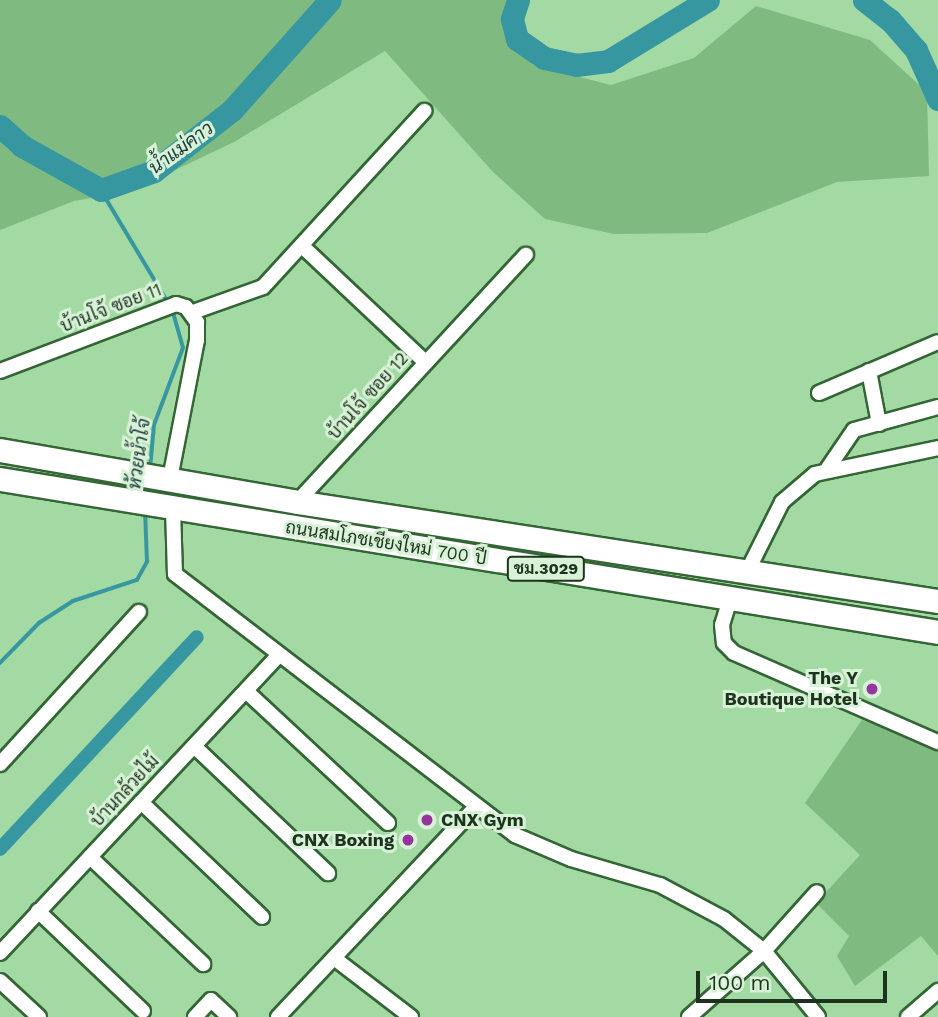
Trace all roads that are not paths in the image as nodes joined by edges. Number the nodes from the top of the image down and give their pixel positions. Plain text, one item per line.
1 (424, 111) dead end
2 (302, 246) junction
3 (526, 255) dead end
4 (193, 312) junction
5 (938, 342) edge
6 (425, 362) junction
7 (0, 371) edge
8 (869, 371) junction
9 (819, 393) dead end
10 (938, 407) edge
11 (878, 424) junction
12 (938, 448) edge
13 (0, 450) edge
14 (828, 468) junction
15 (165, 478) junction
16 (0, 479) edge
17 (297, 502) junction
18 (163, 507) junction
19 (748, 570) junction
20 (730, 599) junction
21 (938, 601) edge
22 (139, 612) dead end
23 (938, 632) edge
24 (279, 655) junction
25 (246, 691) junction
26 (938, 742) edge
27 (194, 746) junction
28 (0, 764) edge
29 (142, 802) junction
30 (476, 807) junction
31 (388, 823) dead end
32 (90, 857) junction
33 (328, 873) dead end
34 (817, 892) dead end
35 (38, 911) junction
36 (262, 917) dead end
37 (1, 951) edge
38 (764, 951) junction
39 (334, 958) junction
40 (203, 964) dead end
41 (0, 981) edge
42 (938, 991) edge
43 (143, 1011) dead end
44 (39, 1017) edge
45 (195, 1017) edge
46 (229, 1017) edge
47 (278, 1017) edge
48 (411, 1017) edge
49 (689, 1017) edge
50 (818, 1017) edge
51 (908, 1017) edge

1 - 2 street
2 - 4 street
2 - 6 street
3 - 6 street, บ้านโจ้ ซอย 12
4 - 7 street, บ้านโจ้ ซอย 11
4 - 15 street
5 - 8 street
6 - 17 street, บ้านโจ้ ซอย 12
8 - 9 street
8 - 11 street
10 - 11 street
11 - 14 street
12 - 14 street
13 - 15 main road, ถนนสมโภชเชียงใหม่ 700 ปี / ชม.3029
14 - 19 street
15 - 17 main road, ถนนสมโภชเชียงใหม่ 700 ปี / ชม.3029
16 - 18 main road, ถนนสมโภชเชียงใหม่ 700 ปี / ชม.3029
17 - 19 main road, ถนนสมโภชเชียงใหม่ 700 ปี / ชม.3029
18 - 20 main road, ถนนสมโภชเชียงใหม่ 700 ปี / ชม.3029
18 - 24 street
19 - 21 main road, ถนนสมโภชเชียงใหม่ 700 ปี / ชม.3029
20 - 23 main road, ถนนสมโภชเชียงใหม่ 700 ปี / ชม.3029
20 - 26 street
22 - 28 street
24 - 25 street, บ้านกล้วยไม้
24 - 30 street
25 - 27 street, บ้านกล้วยไม้
25 - 31 street
27 - 29 street, บ้านกล้วยไม้
27 - 33 street
29 - 32 street, บ้านกล้วยไม้
29 - 36 street
30 - 38 street
30 - 39 street
32 - 35 street, บ้านกล้วยไม้
32 - 40 street
34 - 38 street
35 - 37 street, บ้านกล้วยไม้
35 - 43 street
38 - 49 street
38 - 50 street
39 - 47 street
39 - 48 street
41 - 44 street
42 - 51 street
45 - 46 street

